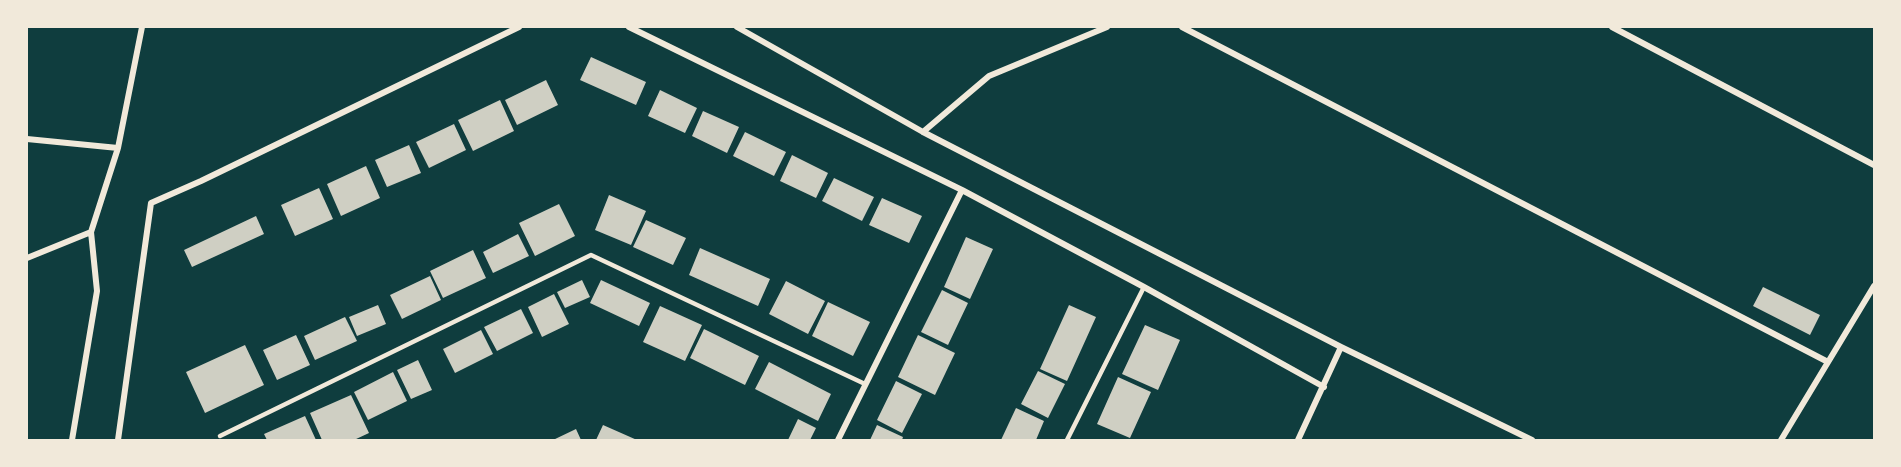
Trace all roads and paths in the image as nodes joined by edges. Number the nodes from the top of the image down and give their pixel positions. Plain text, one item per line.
1 (142, 27) edge
2 (519, 27) edge
3 (629, 27) edge
4 (736, 27) edge
5 (1107, 27) edge
6 (1182, 27) edge
7 (1612, 27) edge
8 (923, 132) junction
9 (27, 139) edge
10 (118, 148) junction
11 (1874, 165) edge
12 (962, 190) junction
13 (91, 232) junction
14 (27, 258) edge
15 (1874, 286) edge
16 (1144, 287) junction
17 (1341, 347) junction
18 (1828, 363) junction
19 (865, 384) junction
20 (1324, 387) junction
21 (220, 436) dead end
22 (72, 440) edge
23 (118, 440) edge
24 (838, 440) edge
25 (1067, 440) edge
26 (1298, 440) edge
27 (1532, 440) edge
28 (1781, 440) edge

1 - 10 street
2 - 23 street
3 - 12 street
4 - 8 street
5 - 8 street
6 - 18 street
7 - 11 street
8 - 17 street
9 - 10 street
10 - 13 street
12 - 16 street
12 - 19 street
13 - 14 street
13 - 22 street
15 - 18 street
16 - 20 street
16 - 25 lane
17 - 20 street
17 - 27 street
18 - 28 street
19 - 21 lane
19 - 24 street
20 - 26 street

